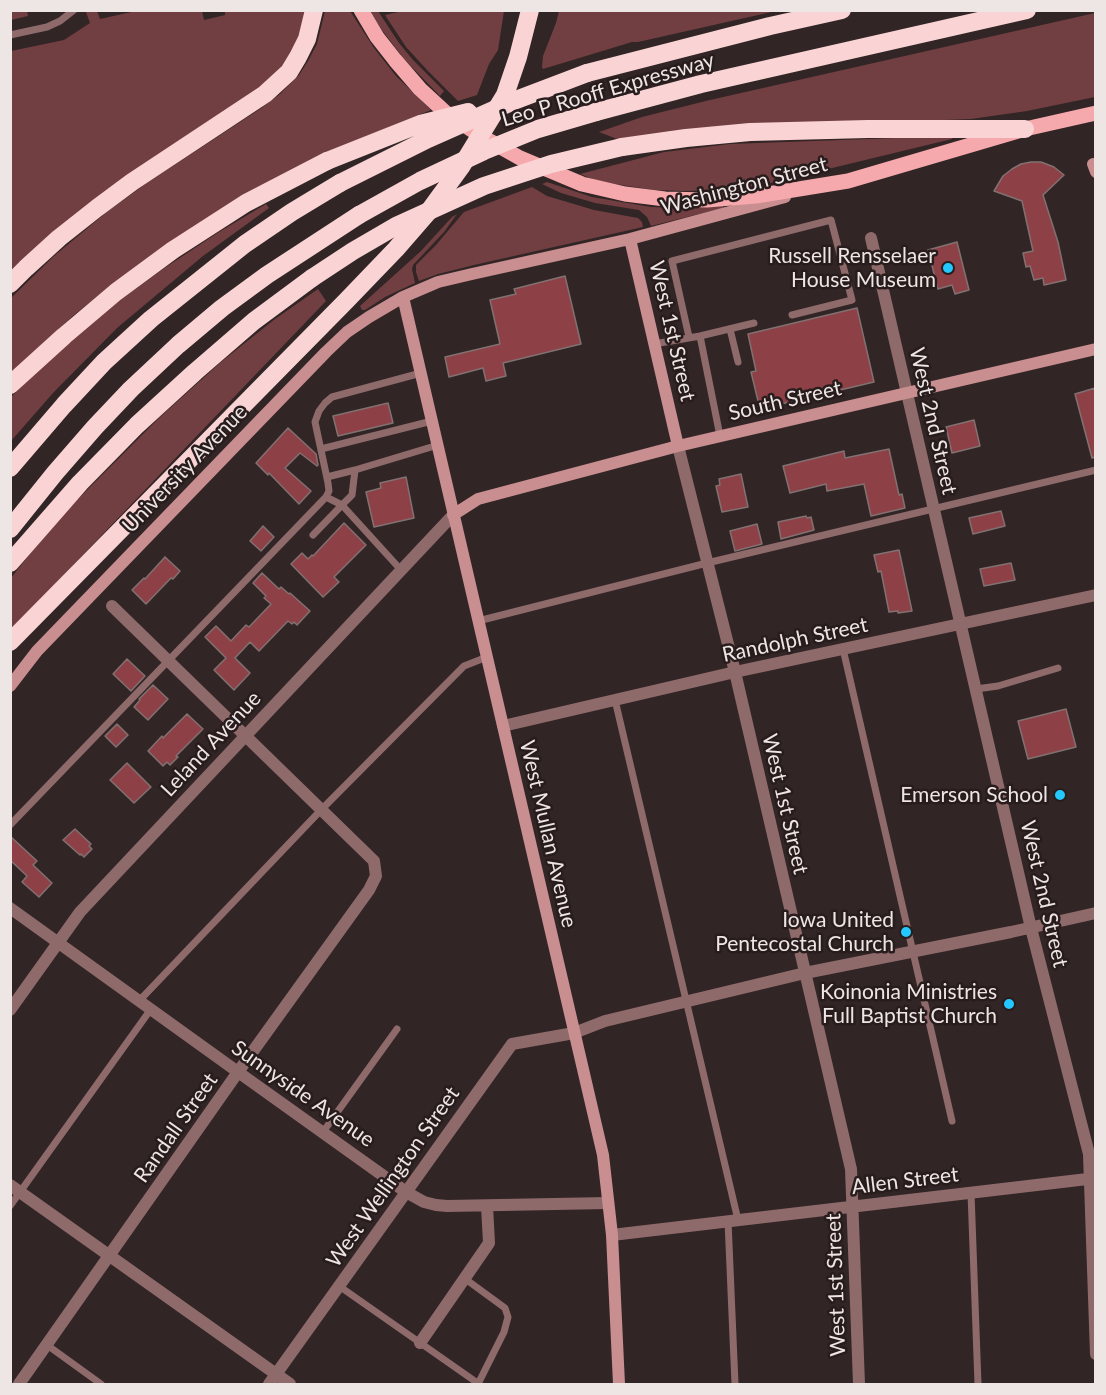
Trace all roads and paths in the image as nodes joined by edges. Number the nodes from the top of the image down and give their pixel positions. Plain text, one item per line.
1 (74, 10) edge
2 (314, 10) edge
3 (361, 10) edge
4 (530, 10) edge
5 (842, 10) edge
6 (1027, 10) edge
7 (10, 34) edge
8 (516, 100) junction
9 (1095, 113) edge
10 (1025, 129) junction
11 (481, 136) junction
12 (848, 180) junction
13 (871, 238) dead end
14 (630, 239) junction
15 (874, 252) junction
16 (841, 260) junction
17 (10, 284) edge
18 (404, 297) junction
19 (792, 315) dead end
20 (754, 323) dead end
21 (729, 329) junction
22 (700, 336) junction
23 (689, 337) junction
24 (654, 344) junction
25 (1095, 348) edge
26 (738, 362) dead end
27 (421, 373) junction
28 (10, 385) edge
29 (906, 393) junction
30 (432, 421) junction
31 (720, 436) junction
32 (438, 445) junction
33 (678, 446) junction
34 (321, 449) junction
35 (10, 468) edge
36 (355, 470) junction
37 (1095, 470) edge
38 (327, 477) junction
39 (326, 497) junction
40 (342, 505) junction
41 (934, 509) junction
42 (453, 515) junction
43 (10, 529) edge
44 (314, 535) dead end
45 (10, 563) edge
46 (707, 563) junction
47 (401, 570) junction
48 (73, 579) junction
49 (1095, 595) edge
50 (112, 606) dead end
51 (478, 621) junction
52 (961, 625) junction
53 (10, 642) edge
54 (843, 649) junction
55 (10, 653) edge
56 (487, 657) junction
57 (168, 662) junction
58 (1058, 668) dead end
59 (735, 672) junction
60 (10, 686) edge
61 (976, 689) junction
62 (615, 700) junction
63 (503, 726) junction
64 (245, 736) junction
65 (321, 810) junction
66 (10, 825) edge
67 (10, 908) edge
68 (1095, 913) edge
69 (1031, 928) junction
70 (58, 942) junction
71 (913, 952) junction
72 (805, 973) junction
73 (139, 1001) junction
74 (686, 1002) junction
75 (151, 1009) junction
76 (10, 1010) edge
77 (397, 1029) dead end
78 (574, 1033) junction
79 (238, 1072) junction
80 (952, 1121) dead end
81 (323, 1132) junction
82 (1093, 1178) edge
83 (15, 1189) edge
84 (406, 1192) junction
85 (971, 1193) junction
86 (609, 1203) junction
87 (10, 1206) edge
88 (487, 1206) junction
89 (852, 1207) junction
90 (733, 1221) junction
91 (612, 1235) junction
92 (109, 1256) junction
93 (464, 1278) junction
94 (339, 1286) junction
95 (1095, 1338) edge
96 (420, 1343) junction
97 (47, 1345) junction
98 (1095, 1354) edge
99 (272, 1379) edge
100 (19, 1384) edge
101 (101, 1384) edge
102 (290, 1384) edge
103 (478, 1384) edge
104 (619, 1384) edge
105 (735, 1384) edge
106 (859, 1384) edge
107 (978, 1384) edge

1 - 7 lane
2 - 17 highway
3 - 11 main road
4 - 11 highway
5 - 8 highway, Leo P Rooff Expressway, bridge
6 - 43 highway, Leo P Rooff Expressway, bridge
8 - 28 highway, bridge
8 - 35 highway, Leo P Rooff Expressway, bridge
9 - 10 main road, Washington Street
10 - 12 main road, Washington Street
10 - 45 highway, bridge
11 - 12 main road
11 - 48 highway
12 - 14 street, Washington Street
13 - 15 street, West 2nd Street
14 - 18 street, Washington Street
14 - 24 street, West 1st Street
15 - 16 lane
15 - 29 street, West 2nd Street
16 - 19 lane
16 - 23 lane
18 - 27 street, West Mullan Avenue
18 - 60 street, University Avenue
20 - 21 lane
21 - 22 lane
21 - 26 lane
22 - 23 lane
22 - 31 lane
23 - 24 lane
24 - 33 street, West 1st Street
25 - 29 street, South Street
27 - 30 street, West Mullan Avenue
27 - 34 lane
29 - 31 street, South Street
29 - 41 street, West 2nd Street
30 - 32 street, West Mullan Avenue
30 - 34 lane
31 - 33 street, South Street
32 - 36 lane
32 - 42 street, West Mullan Avenue
33 - 42 street, South Street
33 - 46 street, West 1st Street
34 - 38 lane
36 - 38 lane
36 - 40 lane
37 - 41 lane
38 - 39 lane
39 - 40 lane
39 - 57 lane
40 - 44 lane
40 - 47 lane
41 - 46 lane
41 - 52 street, West 2nd Street
42 - 47 street, Leland Avenue
42 - 51 street, West Mullan Avenue
46 - 51 lane
46 - 59 street, West 1st Street
47 - 64 street, Leland Avenue
48 - 53 highway
48 - 55 main road
49 - 52 street, Randolph Street
50 - 57 street
51 - 56 street, West Mullan Avenue
52 - 54 street, Randolph Street
52 - 61 street, West 2nd Street
54 - 59 street, Randolph Street
54 - 71 lane
56 - 63 street, West Mullan Avenue
56 - 65 lane
57 - 64 street
57 - 66 lane
58 - 61 lane
59 - 62 street, Randolph Street
59 - 72 street, West 1st Street
61 - 69 street, West 2nd Street
62 - 63 street, Randolph Street
62 - 74 lane
63 - 78 street, West Mullan Avenue
64 - 65 street
64 - 70 street, Leland Avenue
65 - 73 lane
65 - 79 street, Randall Street
67 - 70 street, Sunnyside Avenue
68 - 69 street, West Wellington Street
69 - 71 street, West Wellington Street
69 - 82 street, West 2nd Street
70 - 73 street, Sunnyside Avenue
70 - 76 street, Leland Avenue
71 - 72 street, West Wellington Street
71 - 80 lane
72 - 74 street, West Wellington Street
72 - 89 street, West 1st Street
73 - 75 street, Sunnyside Avenue
74 - 78 street, West Wellington Street
74 - 90 lane
75 - 79 street, Sunnyside Avenue
75 - 83 lane
77 - 81 lane
78 - 84 street, West Wellington Street
78 - 86 street, West Mullan Avenue
79 - 81 street, Sunnyside Avenue
79 - 92 street, Randall Street
81 - 84 street, Sunnyside Avenue
82 - 85 street, Allen Street
82 - 95 street, West 2nd Street
83 - 87 lane
83 - 92 street
84 - 88 street, Sunnyside Avenue
84 - 94 street, West Wellington Street
85 - 89 street, Allen Street
85 - 107 lane
86 - 88 street, Sunnyside Avenue
86 - 91 street, West Mullan Avenue
88 - 93 street
89 - 90 street, Allen Street
89 - 106 street, West 1st Street
90 - 91 street, Allen Street
90 - 105 lane
91 - 104 street, West Mullan Avenue
92 - 97 street, Randall Street
92 - 99 street
93 - 96 street
93 - 103 lane
94 - 96 lane
94 - 99 street, West Wellington Street
95 - 98 street, West 2nd Street
96 - 103 lane
97 - 100 street, Randall Street
97 - 101 lane
99 - 102 street

